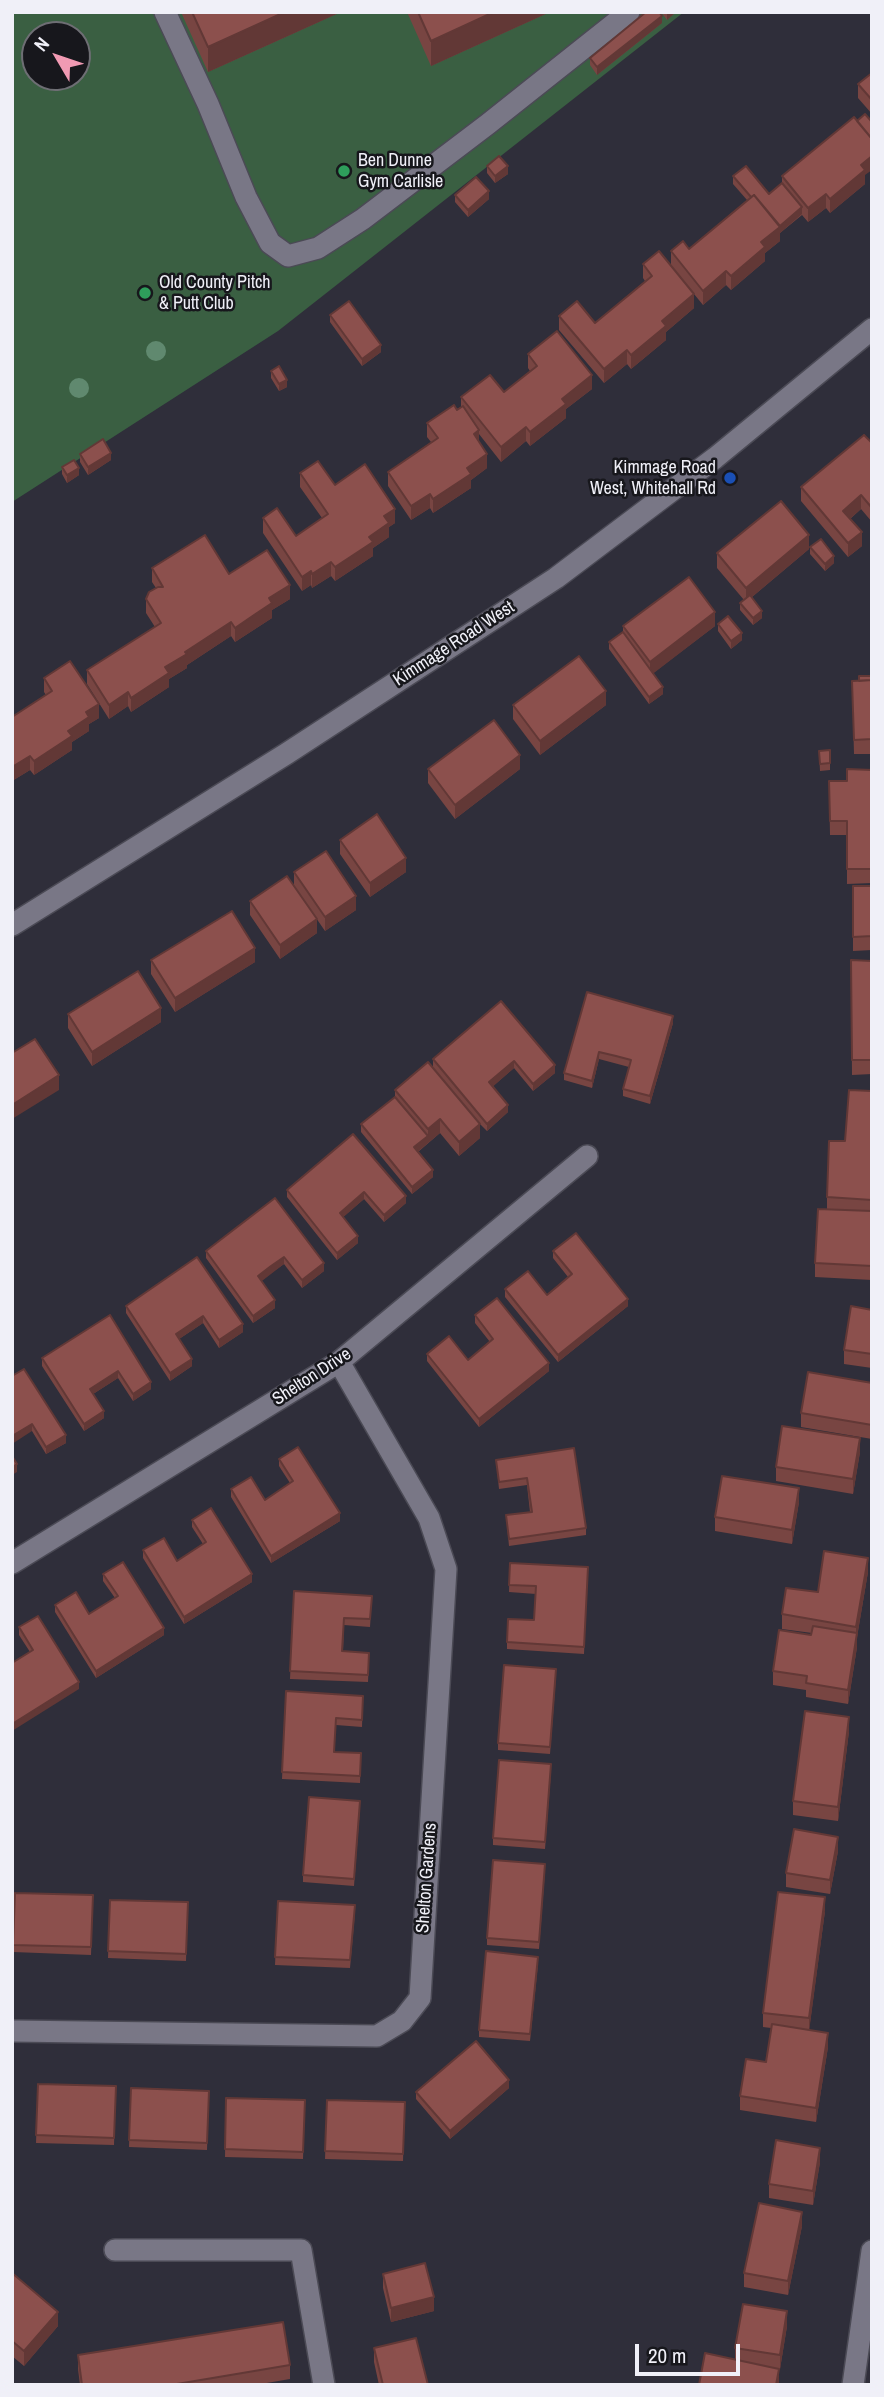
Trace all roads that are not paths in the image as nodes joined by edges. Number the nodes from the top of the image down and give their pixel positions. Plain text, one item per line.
1 (165, 12) edge
2 (629, 12) edge
3 (872, 329) edge
4 (12, 925) edge
5 (587, 1156) dead end
6 (339, 1362) junction
7 (12, 1563) edge
8 (12, 2031) edge
9 (116, 2250) dead end
10 (872, 2251) edge
11 (324, 2385) edge
12 (853, 2385) edge

1 - 2 street
3 - 4 street, Kimmage Road West
5 - 6 street, Shelton Drive
6 - 7 street, Shelton Drive
6 - 8 street, Shelton Gardens
9 - 11 street
10 - 12 street

